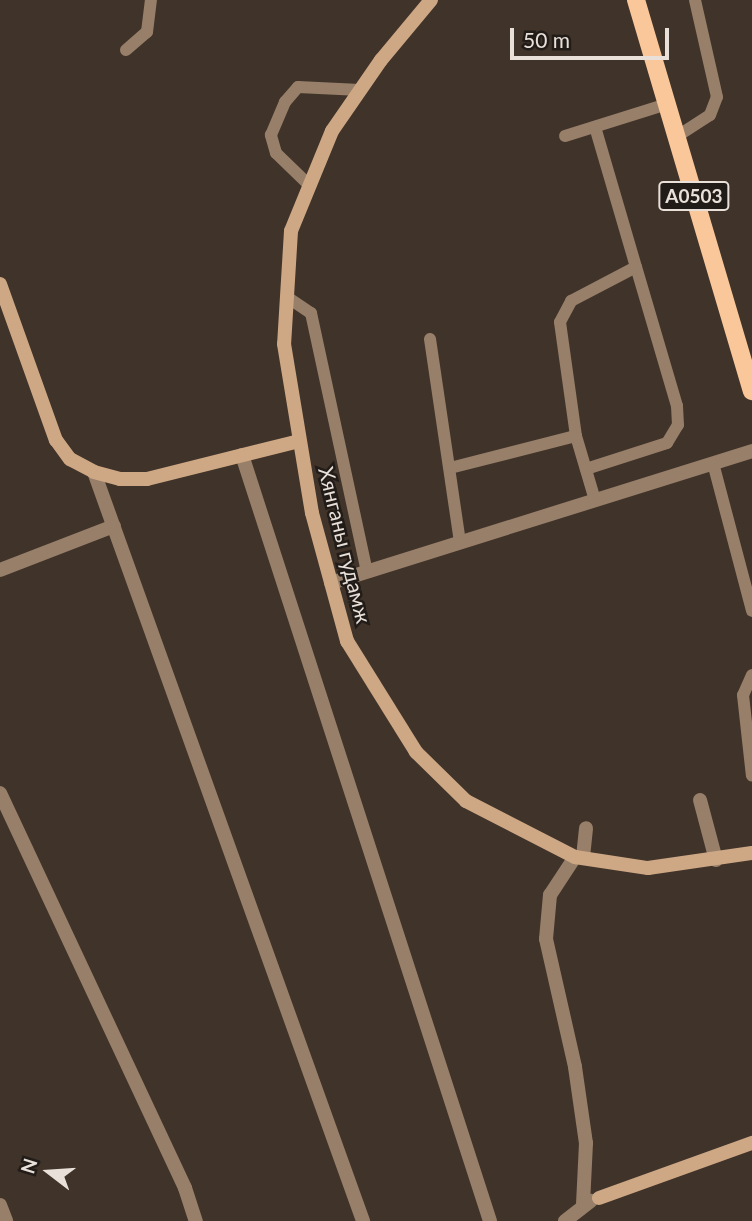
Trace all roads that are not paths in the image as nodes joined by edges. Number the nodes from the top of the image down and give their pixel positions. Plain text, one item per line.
1 (151, 0) edge
2 (431, 0) edge
3 (636, 0) edge
4 (695, 0) edge
5 (126, 50) dead end
6 (360, 90) junction
7 (667, 104) junction
8 (595, 127) junction
9 (565, 135) dead end
10 (676, 137) junction
11 (310, 185) junction
12 (636, 267) junction
13 (0, 284) edge
14 (287, 297) junction
15 (430, 339) dead end
16 (752, 391) edge
17 (576, 436) junction
18 (299, 442) junction
19 (752, 451) edge
20 (242, 455) junction
21 (713, 463) junction
22 (450, 468) junction
23 (586, 469) junction
24 (94, 472) junction
25 (595, 500) junction
26 (114, 526) junction
27 (460, 543) junction
28 (0, 570) edge
29 (367, 572) junction
30 (331, 583) junction
31 (752, 611) edge
32 (752, 675) edge
33 (752, 776) edge
34 (0, 793) edge
35 (700, 800) dead end
36 (586, 828) dead end
37 (752, 853) edge
38 (579, 857) junction
39 (716, 860) junction
40 (752, 1143) edge
41 (599, 1198) joint
42 (583, 1204) junction
43 (0, 1205) edge
44 (570, 1219) edge
45 (6, 1221) edge
46 (196, 1221) edge
47 (363, 1221) edge
48 (490, 1221) edge

1 - 5 lane
2 - 6 main road, Хянганы гудамж
3 - 7 main road, A0503
4 - 10 lane
6 - 11 main road, Хянганы гудамж
6 - 11 lane
7 - 8 lane
7 - 10 main road, A0503
8 - 9 lane
8 - 12 lane
10 - 16 main road, A0503
11 - 14 main road, Хянганы гудамж
12 - 17 lane
12 - 23 lane
13 - 24 main road
14 - 18 main road, Хянганы гудамж
14 - 29 lane
15 - 22 lane
17 - 22 lane
17 - 23 lane
18 - 20 main road
18 - 30 main road, Хянганы гудамж
19 - 21 street
20 - 24 main road
20 - 48 street
21 - 25 street
21 - 31 lane
22 - 27 lane
23 - 25 lane
24 - 26 street
25 - 27 street
26 - 28 street
26 - 47 street
27 - 29 street
29 - 30 street
30 - 38 main road, Хянганы гудамж
32 - 33 lane
34 - 46 street
35 - 39 street
36 - 38 street
37 - 39 main road, Хянганы гудамж
38 - 39 main road, Хянганы гудамж
38 - 42 street
40 - 41 main road
41 - 42 street
42 - 44 street
43 - 45 street

